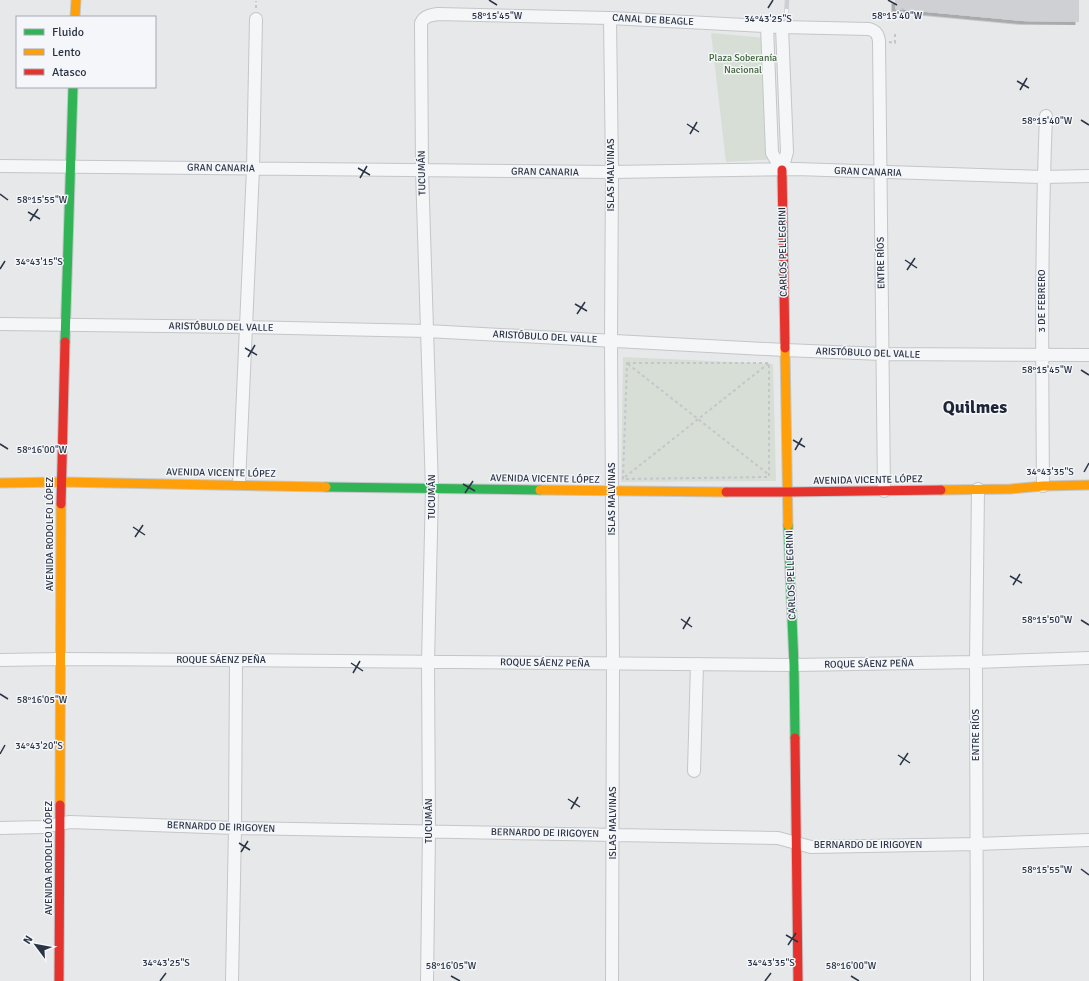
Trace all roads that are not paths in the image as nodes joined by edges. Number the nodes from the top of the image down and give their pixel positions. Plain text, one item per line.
1 (76, 0) edge
2 (76, 16) edge
3 (427, 16) joint
4 (610, 18) junction
5 (256, 19) dead end
6 (767, 26) junction
7 (782, 27) junction
8 (878, 35) joint
9 (73, 88) edge
10 (1046, 116) dead end
11 (0, 166) edge
12 (71, 166) junction
13 (253, 169) junction
14 (422, 170) junction
15 (782, 170) junction
16 (612, 172) junction
17 (881, 172) junction
18 (1043, 176) junction
19 (1089, 176) edge
20 (0, 324) edge
21 (67, 325) junction
22 (246, 327) junction
23 (427, 331) junction
24 (611, 341) junction
25 (785, 350) junction
26 (882, 354) junction
27 (1042, 355) junction
28 (1089, 355) edge
29 (62, 482) junction
30 (0, 483) edge
31 (239, 484) junction
32 (1089, 485) edge
33 (1043, 486) junction
34 (432, 489) junction
35 (978, 489) junction
36 (612, 491) junction
37 (884, 491) junction
38 (787, 492) junction
39 (1089, 658) edge
40 (61, 659) junction
41 (0, 660) edge
42 (236, 660) junction
43 (428, 662) junction
44 (976, 662) junction
45 (613, 664) junction
46 (697, 664) junction
47 (794, 665) junction
48 (694, 772) dead end
49 (60, 823) junction
50 (0, 828) edge
51 (235, 828) junction
52 (429, 831) junction
53 (613, 835) junction
54 (1089, 840) edge
55 (797, 843) junction
56 (977, 844) junction
57 (59, 981) edge
58 (232, 981) edge
59 (427, 981) edge
60 (612, 981) edge
61 (798, 981) edge
62 (977, 981) edge

1 - 2 main road
3 - 4 street, CANAL DE BEAGLE
3 - 14 street, TUCUMÁN
4 - 6 street, CANAL DE BEAGLE
4 - 16 street, ISLAS MALVINAS
5 - 13 street
6 - 7 street, CANAL DE BEAGLE
6 - 15 street, CARLOS PELLEGRINI
7 - 8 street, CANAL DE BEAGLE
7 - 15 street, CARLOS PELLEGRINI
8 - 17 street, ENTRE RÍOS
9 - 12 main road, AVENIDA RODOLFO LÓPEZ
10 - 18 street, 3 DE FEBRERO
11 - 12 street, GRAN CANARIA
12 - 13 street, GRAN CANARIA
12 - 21 main road, AVENIDA RODOLFO LÓPEZ
13 - 14 street, GRAN CANARIA
13 - 22 street
14 - 16 street, GRAN CANARIA
14 - 23 street, TUCUMÁN
15 - 16 street, GRAN CANARIA
15 - 17 street, GRAN CANARIA
15 - 25 main road, CARLOS PELLEGRINI
16 - 24 street, ISLAS MALVINAS
17 - 18 street, GRAN CANARIA
17 - 26 street, ENTRE RÍOS
18 - 19 street, GRAN CANARIA
18 - 27 street, 3 DE FEBRERO
20 - 21 street, ARISTÓBULO DEL VALLE
21 - 22 street, ARISTÓBULO DEL VALLE
21 - 29 main road, AVENIDA RODOLFO LÓPEZ
22 - 23 street, ARISTÓBULO DEL VALLE
22 - 31 street
23 - 24 street, ARISTÓBULO DEL VALLE
23 - 34 street, TUCUMÁN
24 - 25 street, ARISTÓBULO DEL VALLE
24 - 36 street, ISLAS MALVINAS
25 - 26 street, ARISTÓBULO DEL VALLE
25 - 38 main road, CARLOS PELLEGRINI
26 - 27 street, ARISTÓBULO DEL VALLE
26 - 37 street, ENTRE RÍOS
27 - 28 street, ARISTÓBULO DEL VALLE
27 - 33 street, 3 DE FEBRERO
29 - 30 main road, AVENIDA VICENTE LÓPEZ
29 - 31 main road, AVENIDA VICENTE LÓPEZ
29 - 40 main road, AVENIDA RODOLFO LÓPEZ
31 - 34 main road, AVENIDA VICENTE LÓPEZ
32 - 33 main road, AVENIDA VICENTE LÓPEZ
33 - 35 main road, AVENIDA VICENTE LÓPEZ
34 - 36 main road, AVENIDA VICENTE LÓPEZ
34 - 43 street, TUCUMÁN
35 - 37 main road, AVENIDA VICENTE LÓPEZ
35 - 44 street, ENTRE RÍOS
36 - 38 main road, AVENIDA VICENTE LÓPEZ
36 - 45 street, ISLAS MALVINAS
37 - 38 main road, AVENIDA VICENTE LÓPEZ
38 - 47 main road, CARLOS PELLEGRINI
39 - 44 street, ROQUE SÁENZ PEÑA
40 - 41 street, ROQUE SÁENZ PEÑA
40 - 42 street, ROQUE SÁENZ PEÑA
40 - 49 main road, AVENIDA RODOLFO LÓPEZ
42 - 43 street, ROQUE SÁENZ PEÑA
42 - 51 street
43 - 45 street, ROQUE SÁENZ PEÑA
43 - 52 street, TUCUMÁN
44 - 47 street, ROQUE SÁENZ PEÑA
44 - 56 street, ENTRE RÍOS
45 - 46 street, ROQUE SÁENZ PEÑA
45 - 53 street, ISLAS MALVINAS
46 - 47 street, ROQUE SÁENZ PEÑA
46 - 48 street
47 - 55 main road, CARLOS PELLEGRINI
49 - 50 street, BERNARDO DE IRIGOYEN
49 - 51 street, BERNARDO DE IRIGOYEN
49 - 57 main road, AVENIDA RODOLFO LÓPEZ
51 - 52 street, BERNARDO DE IRIGOYEN
51 - 58 street
52 - 53 street, BERNARDO DE IRIGOYEN
52 - 59 street, TUCUMÁN
53 - 55 street, BERNARDO DE IRIGOYEN
53 - 60 street, ISLAS MALVINAS
54 - 56 street, BERNARDO DE IRIGOYEN
55 - 56 street, BERNARDO DE IRIGOYEN
55 - 61 main road, CARLOS PELLEGRINI
56 - 62 street, ENTRE RÍOS

